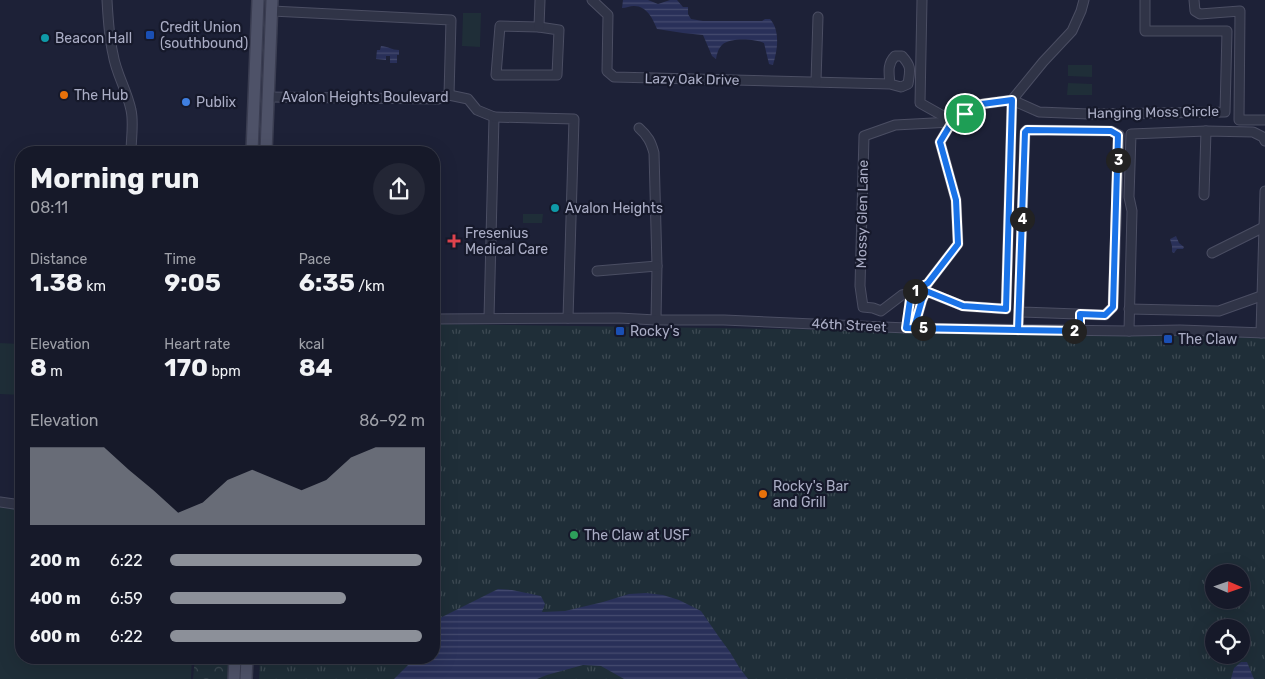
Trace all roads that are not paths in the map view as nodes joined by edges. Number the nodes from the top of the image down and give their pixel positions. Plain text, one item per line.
1 (106, 0) edge
2 (258, 0) edge
3 (540, 0) edge
4 (592, 0) edge
5 (922, 0) edge
6 (1084, 0) edge
7 (1145, 0) edge
8 (1194, 0) edge
9 (272, 6) edge
10 (818, 17) dead end
11 (539, 27) junction
12 (256, 35) junction
13 (816, 81) junction
14 (890, 84) dead end
15 (449, 95) junction
16 (268, 97) junction
17 (1012, 100) junction
18 (494, 117) junction
19 (1265, 120) edge
20 (952, 122) junction
21 (639, 128) dead end
22 (1206, 130) junction
23 (1130, 134) junction
24 (1118, 135) junction
25 (1265, 140) edge
26 (131, 146) edge
27 (252, 146) edge
28 (266, 146) edge
29 (1265, 191) edge
30 (1204, 195) dead end
31 (1264, 227) junction
32 (1212, 253) dead end
33 (657, 266) junction
34 (597, 271) dead end
35 (922, 291) junction
36 (1261, 296) junction
37 (1130, 309) junction
38 (1019, 310) junction
39 (1080, 314) junction
40 (440, 318) edge
41 (488, 318) junction
42 (568, 318) junction
43 (656, 320) junction
44 (910, 328) junction
45 (1018, 330) junction
46 (1080, 331) junction
47 (1129, 331) junction
48 (1263, 333) edge
49 (0, 502) edge
50 (15, 505) edge
51 (235, 664) edge
52 (247, 664) edge
53 (234, 679) edge
54 (246, 679) edge

1 - 26 street
2 - 12 main road
3 - 11 street
4 - 13 street, Lazy Oak Drive
5 - 20 street
6 - 17 street
7 - 17 street, Hanging Moss Circle
8 - 19 street
9 - 15 street
9 - 16 main road
10 - 13 street
11 - 11 street
12 - 16 main road
12 - 27 main road
13 - 14 street, Lazy Oak Drive
15 - 16 street, Avalon Heights Boulevard
15 - 18 street, Avalon Heights Boulevard
16 - 28 main road
17 - 20 street
17 - 35 street
18 - 41 street
18 - 42 street
20 - 35 street
20 - 35 street, Mossy Glen Lane
21 - 33 street
22 - 23 street
22 - 25 street
22 - 30 street
23 - 24 street
23 - 37 street
24 - 38 street
24 - 39 street
29 - 31 street
31 - 32 street
31 - 36 street
33 - 34 street
33 - 43 street
35 - 44 street
35 - 44 street
36 - 37 street
36 - 48 street
37 - 47 street
38 - 39 street
38 - 45 street
39 - 46 street
40 - 41 street, 46th Street
41 - 42 street, 46th Street
42 - 43 street, 46th Street
43 - 44 street, 46th Street
44 - 45 street, 46th Street
45 - 46 street, 46th Street
46 - 47 street, 46th Street
47 - 48 street, 46th Street
49 - 50 street
51 - 53 main road
52 - 54 main road

